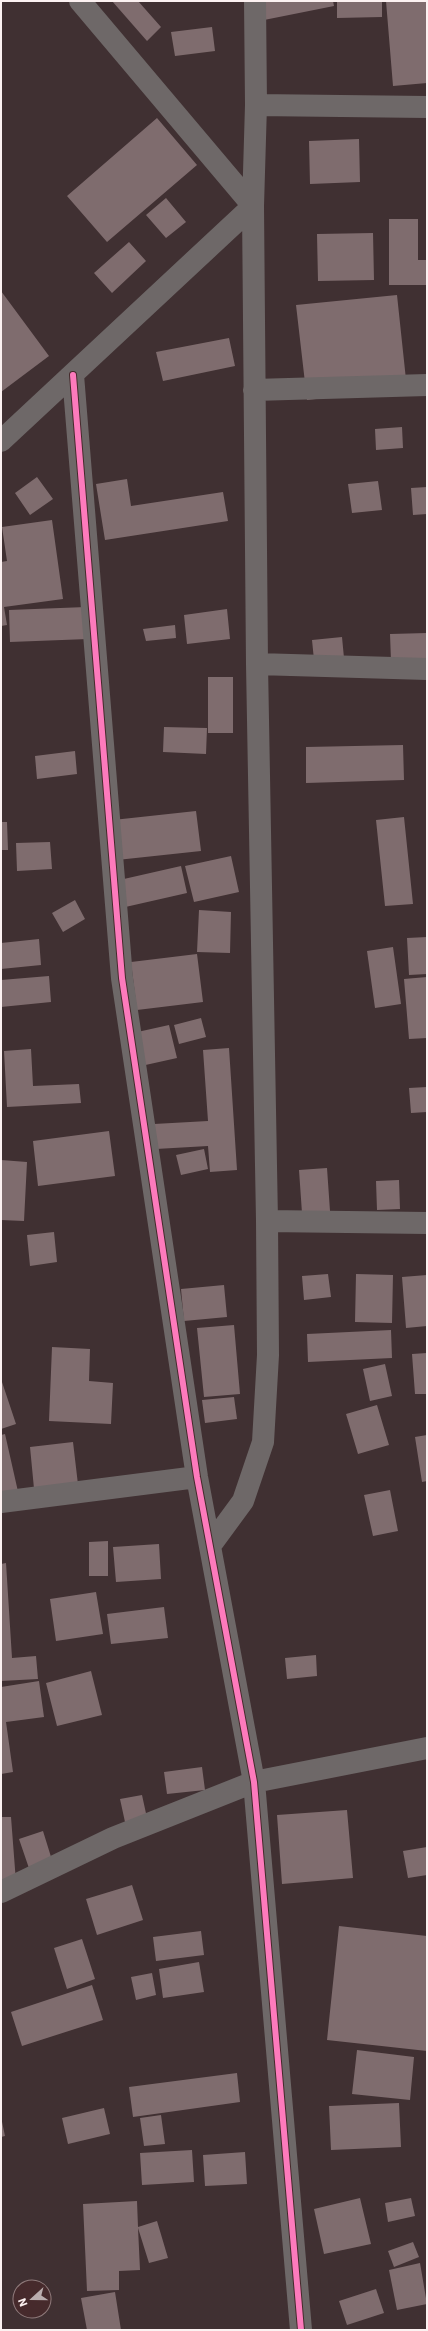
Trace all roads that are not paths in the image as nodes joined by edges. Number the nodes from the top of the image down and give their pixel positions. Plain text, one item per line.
1 (80, 1) edge
2 (255, 1) edge
3 (256, 105) junction
4 (427, 107) edge
5 (253, 206) junction
6 (73, 375) junction
7 (427, 384) edge
8 (254, 390) junction
9 (1, 442) edge
10 (257, 664) junction
11 (427, 669) edge
12 (267, 1221) junction
13 (427, 1223) edge
14 (197, 1477) junction
15 (1, 1502) edge
16 (210, 1546) junction
17 (427, 1748) edge
18 (254, 1782) junction
19 (1, 1892) edge
20 (302, 2330) edge

1 - 5 street
2 - 3 street
3 - 4 street
3 - 5 street
5 - 6 street
5 - 8 street
6 - 9 street
6 - 14 street
7 - 8 street
8 - 10 street
10 - 11 street
10 - 12 street
12 - 13 street
12 - 16 street
14 - 15 street
14 - 16 street
16 - 18 street
17 - 18 street
18 - 19 street
18 - 20 street

